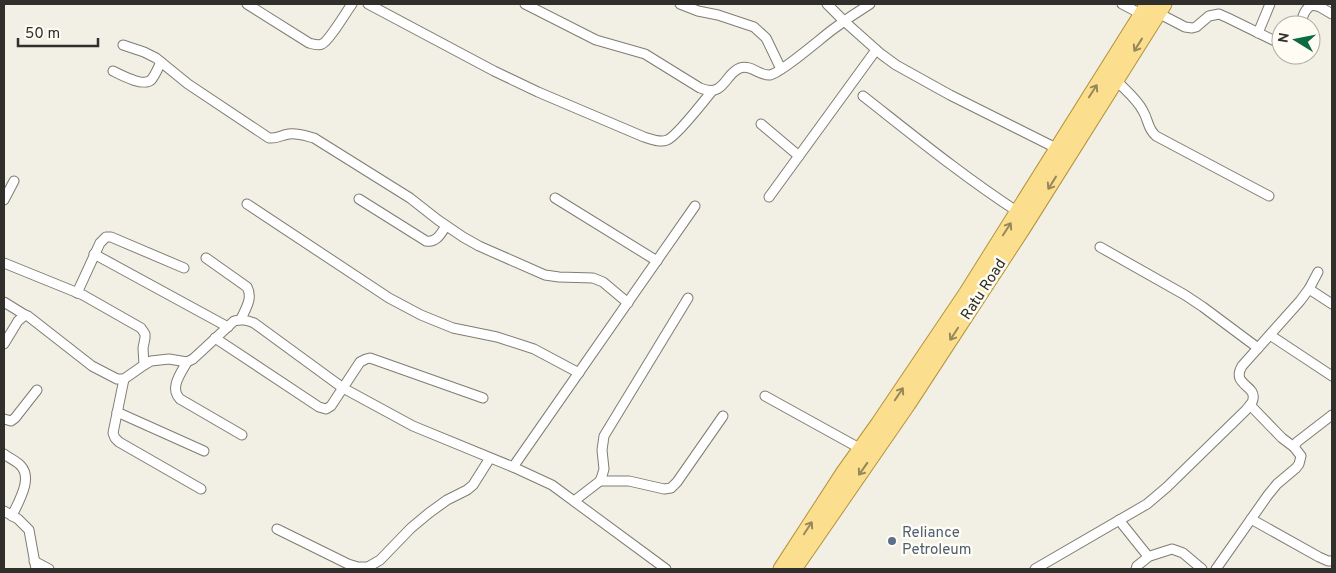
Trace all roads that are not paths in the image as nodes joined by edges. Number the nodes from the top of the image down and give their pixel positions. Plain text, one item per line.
1 (247, 4) edge
2 (352, 4) edge
3 (368, 4) edge
4 (525, 4) edge
5 (680, 4) edge
6 (827, 4) edge
7 (870, 4) edge
8 (1122, 4) edge
9 (1270, 4) edge
10 (1153, 9) edge
11 (1332, 14) edge
12 (1304, 15) edge
13 (844, 21) junction
14 (1258, 32) junction
15 (1271, 39) edge
16 (123, 45) dead end
17 (876, 50) junction
18 (161, 62) junction
19 (781, 69) junction
20 (113, 71) dead end
21 (1116, 80) junction
22 (712, 91) junction
23 (863, 96) dead end
24 (761, 124) dead end
25 (1063, 151) junction
26 (799, 156) junction
27 (14, 181) dead end
28 (1269, 196) dead end
29 (769, 197) dead end
30 (555, 198) dead end
31 (359, 199) dead end
32 (4, 200) edge
33 (247, 204) dead end
34 (695, 206) dead end
35 (1018, 212) junction
36 (446, 226) junction
37 (1100, 247) dead end
38 (94, 254) junction
39 (206, 258) dead end
40 (657, 261) junction
41 (4, 263) edge
42 (184, 268) dead end
43 (1318, 272) dead end
44 (1309, 289) junction
45 (78, 293) junction
46 (688, 298) dead end
47 (4, 302) edge
48 (628, 303) junction
49 (1332, 304) edge
50 (25, 315) junction
51 (241, 319) junction
52 (228, 327) junction
53 (1270, 335) junction
54 (215, 338) junction
55 (4, 344) edge
56 (1258, 348) junction
57 (187, 362) junction
58 (144, 364) junction
59 (579, 373) junction
60 (1332, 376) edge
61 (124, 379) junction
62 (343, 388) junction
63 (37, 390) dead end
64 (765, 396) dead end
65 (483, 398) dead end
66 (1250, 405) junction
67 (118, 412) junction
68 (1332, 415) edge
69 (723, 416) dead end
70 (4, 419) edge
71 (242, 434) dead end
72 (1294, 447) junction
73 (861, 449) junction
74 (204, 451) dead end
75 (4, 454) edge
76 (490, 458) junction
77 (513, 467) junction
78 (600, 481) junction
79 (201, 489) dead end
80 (574, 501) junction
81 (8, 513) edge
82 (1252, 519) junction
83 (1119, 520) junction
84 (277, 529) dead end
85 (1147, 557) junction
86 (1332, 561) edge
87 (35, 565) edge
88 (49, 569) edge
89 (666, 569) edge
90 (781, 569) edge
91 (794, 569) edge
92 (1035, 569) edge
93 (1136, 569) edge
94 (1202, 569) edge
95 (1216, 569) edge

1 - 2 street
3 - 22 street
4 - 22 street
5 - 19 street
6 - 13 street
7 - 13 street
8 - 10 street
9 - 14 street
10 - 14 street
10 -> 21 main road, Ratu Road
25 -> 10 main road, Ratu Road
11 - 12 street
13 - 17 street
13 - 19 street
14 - 15 street
16 - 18 street
17 - 25 street
17 - 26 street
18 - 20 street
18 - 36 street
19 - 22 street
21 - 25 main road, Ratu Road
21 - 28 street
23 - 35 street
24 - 26 street
25 - 35 main road, Ratu Road
25 -> 91 main road, Ratu Road
26 - 29 street
27 - 32 street
30 - 40 street
31 - 36 street
33 - 59 street
34 - 40 street
73 -> 35 main road, Ratu Road
36 - 48 street
37 - 56 street
38 - 42 street
38 - 45 street
38 - 52 street
39 - 51 street
40 - 48 street
41 - 45 street
43 - 44 street
44 - 49 street
44 - 53 street
45 - 58 street
46 - 78 street
47 - 50 street
48 - 59 street
50 - 55 street
50 - 61 street
51 - 52 street
51 - 62 street
52 - 54 street
53 - 56 street
53 - 60 street
54 - 57 street
54 - 62 street
56 - 66 street
57 - 58 street
57 - 71 street
58 - 61 street
59 - 77 street
61 - 67 street
62 - 65 street
62 - 76 street
63 - 70 street
64 - 73 street
66 - 72 street
66 - 83 street
67 - 74 street
67 - 79 street
68 - 72 street
69 - 78 street
72 - 82 street
90 -> 73 main road, Ratu Road
75 - 81 street
76 - 77 street
76 - 84 street
77 - 80 street
78 - 80 street
80 - 89 street
81 - 87 street
82 - 86 street
82 - 95 street
83 - 85 street
83 - 92 street
85 - 93 street
85 - 94 street
87 - 88 street

